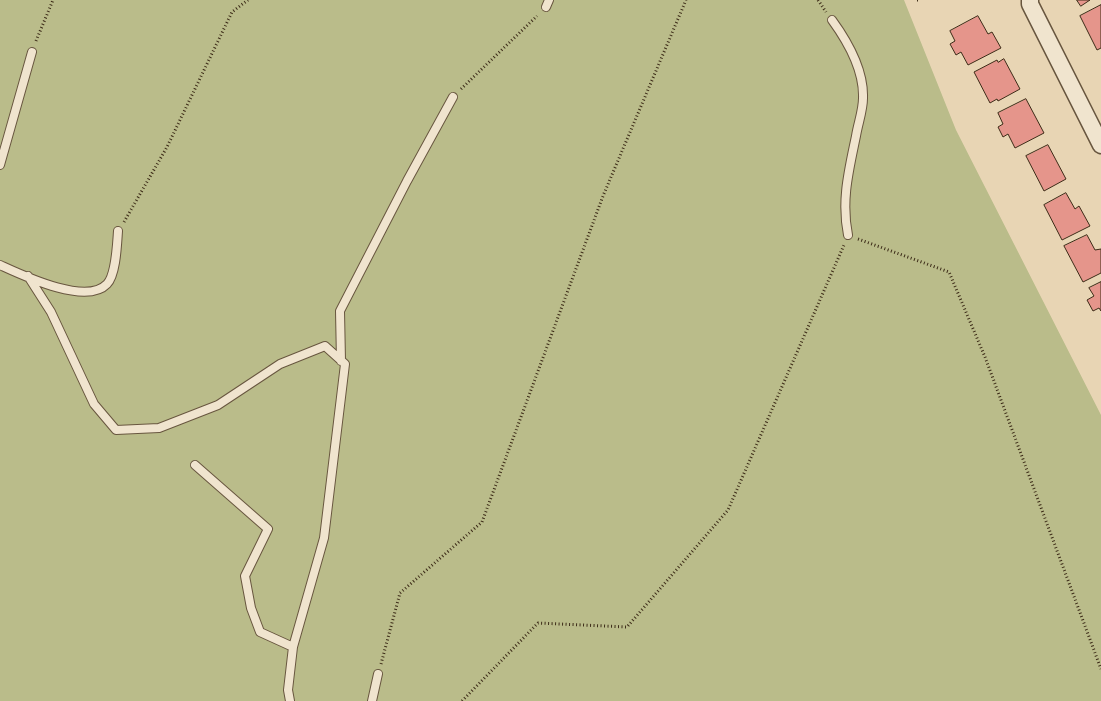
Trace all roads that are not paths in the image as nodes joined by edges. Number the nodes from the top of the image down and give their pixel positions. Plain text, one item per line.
1 (1030, 0) edge
2 (832, 20) dead end
3 (32, 52) road end
4 (453, 97) road end
5 (1101, 145) edge
6 (0, 165) edge
7 (118, 231) road end
8 (848, 235) road end
9 (0, 265) edge
10 (28, 276) junction
11 (341, 361) junction
12 (195, 465) dead end
13 (293, 647) junction
14 (378, 674) road end
15 (290, 701) edge
16 (372, 701) edge

1 - 5 street
2 - 8 lane
3 - 6 lane
4 - 11 lane
7 - 10 lane
9 - 10 lane
10 - 11 lane
11 - 13 lane
12 - 13 lane
13 - 15 lane
14 - 16 lane

